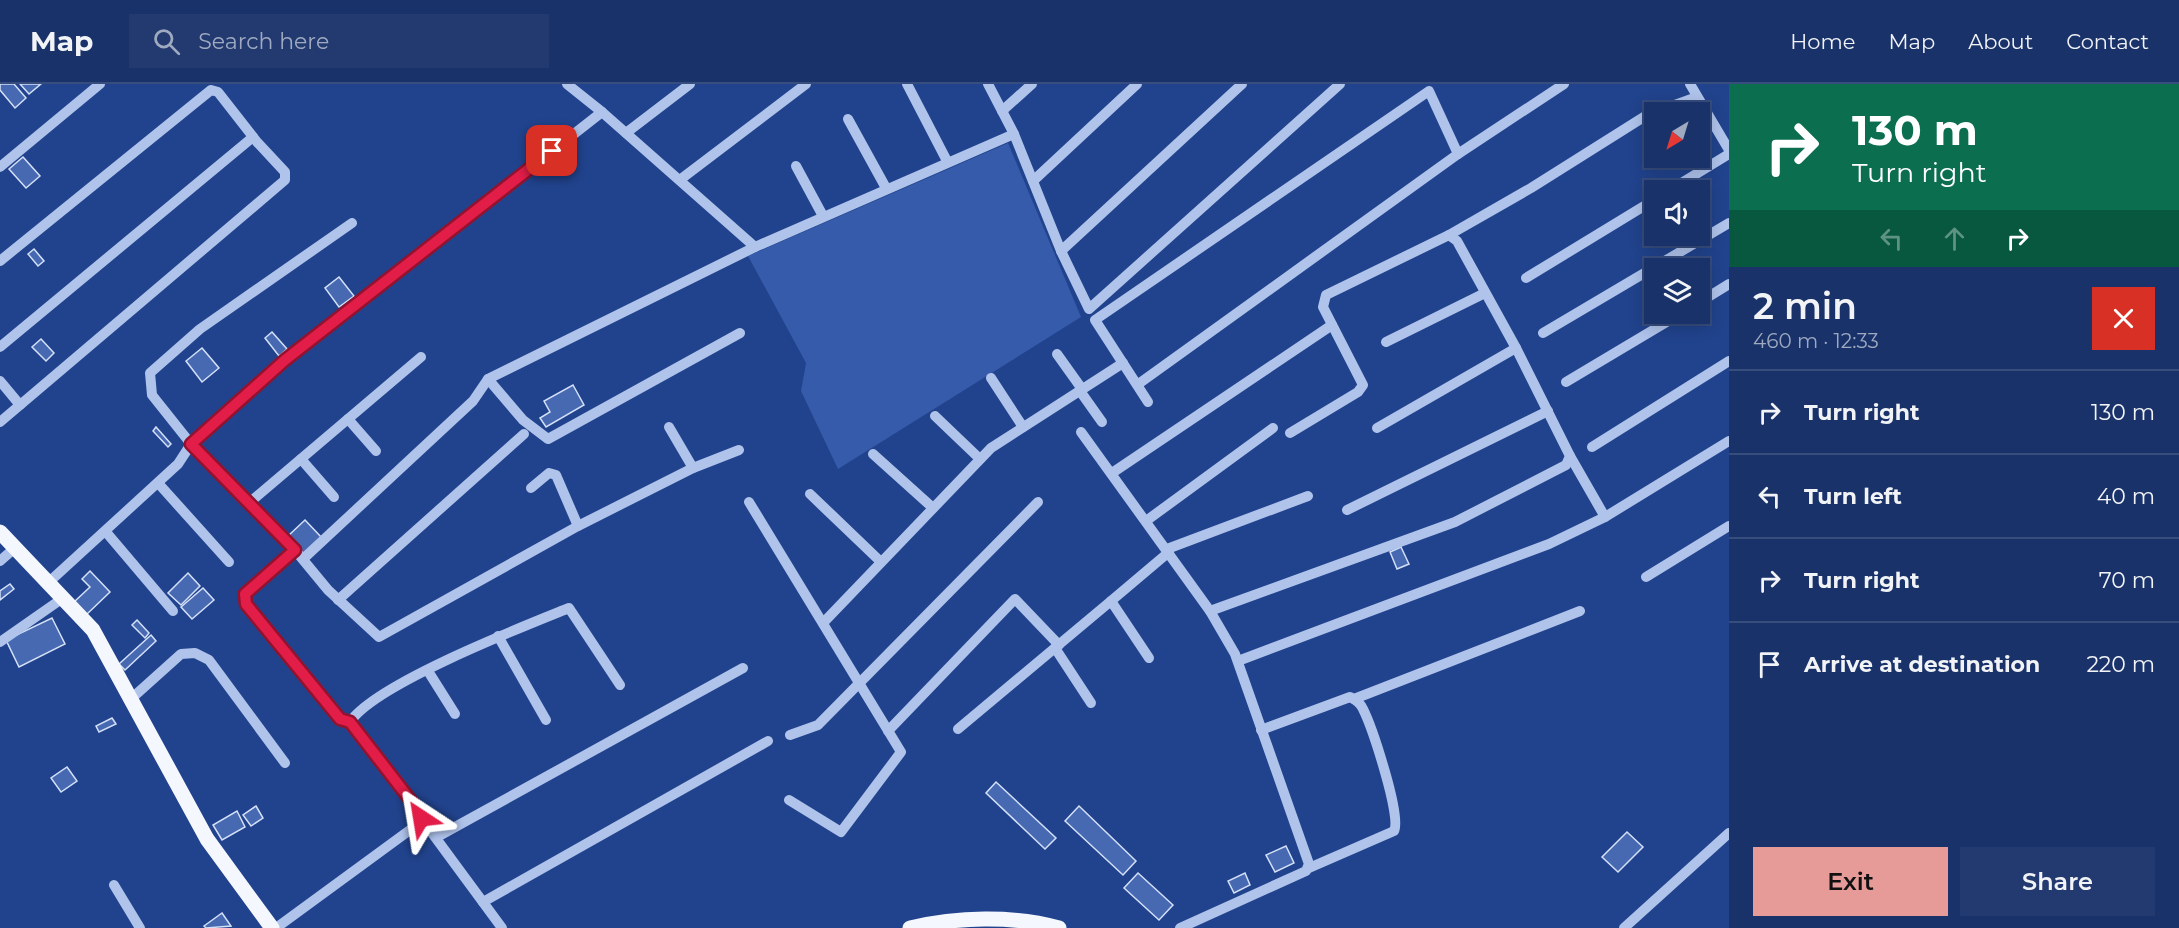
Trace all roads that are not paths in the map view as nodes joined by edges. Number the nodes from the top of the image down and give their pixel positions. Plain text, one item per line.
1 (100, 84) edge
2 (690, 84) edge
3 (806, 84) edge
4 (908, 84) edge
5 (988, 84) edge
6 (1032, 84) edge
7 (1137, 84) edge
8 (1242, 84) edge
9 (1340, 84) edge
10 (1564, 84) edge
11 (1690, 84) edge
12 (574, 86) edge
13 (219, 87) edge
14 (1697, 97) junction
15 (1002, 111) junction
16 (602, 112) junction
17 (848, 119) dead end
18 (626, 133) junction
19 (1014, 134) junction
20 (253, 137) junction
21 (1729, 152) edge
22 (1458, 154) junction
23 (947, 161) junction
24 (796, 166) dead end
25 (0, 167) edge
26 (681, 179) junction
27 (1033, 180) junction
28 (1686, 180) edge
29 (886, 188) junction
30 (1644, 206) edge
31 (823, 216) junction
32 (352, 223) dead end
33 (1729, 223) edge
34 (1449, 235) junction
35 (755, 247) junction
36 (1061, 251) junction
37 (0, 261) edge
38 (1526, 278) dead end
39 (1729, 284) edge
40 (1485, 292) junction
41 (1710, 296) edge
42 (1663, 324) edge
43 (1332, 325) junction
44 (740, 333) dead end
45 (1543, 333) dead end
46 (1386, 342) dead end
47 (0, 347) edge
48 (1516, 348) junction
49 (1057, 354) dead end
50 (421, 357) dead end
51 (1123, 363) junction
52 (1728, 364) edge
53 (990, 378) dead end
54 (488, 379) junction
55 (0, 381) edge
56 (1566, 382) dead end
57 (1137, 385) junction
58 (1081, 390) junction
59 (1148, 402) dead end
60 (20, 405) junction
61 (1548, 411) junction
62 (935, 416) dead end
63 (348, 419) junction
64 (0, 422) edge
65 (1102, 422) dead end
66 (669, 427) dead end
67 (1023, 427) junction
68 (1273, 428) dead end
69 (1377, 428) dead end
70 (1081, 432) dead end
71 (524, 434) dead end
72 (1290, 434) dead end
73 (1729, 441) edge
74 (191, 444) junction
75 (1592, 447) dead end
76 (739, 450) dead end
77 (376, 451) dead end
78 (873, 454) dead end
79 (1570, 456) junction
80 (302, 459) junction
81 (980, 459) junction
82 (693, 468) junction
83 (1112, 473) junction
84 (158, 483) junction
85 (531, 488) dead end
86 (810, 494) dead end
87 (1308, 496) dead end
88 (334, 497) dead end
89 (749, 502) dead end
90 (1038, 502) dead end
91 (249, 503) junction
92 (933, 508) junction
93 (1347, 510) dead end
94 (1605, 517) junction
95 (1146, 521) junction
96 (578, 526) junction
97 (1729, 526) edge
98 (0, 532) edge
99 (106, 532) junction
100 (16, 547) junction
101 (295, 550) junction
102 (1168, 550) junction
103 (303, 559) junction
104 (0, 561) edge
105 (229, 562) dead end
106 (881, 562) junction
107 (1646, 577) dead end
108 (49, 582) junction
109 (63, 598) junction
110 (338, 600) junction
111 (1111, 601) junction
112 (173, 611) dead end
113 (1210, 611) junction
114 (1580, 611) dead end
115 (823, 623) junction
116 (498, 636) junction
117 (0, 642) edge
118 (1057, 647) junction
119 (1149, 658) dead end
120 (1238, 661) junction
121 (743, 668) dead end
122 (428, 671) junction
123 (859, 683) junction
124 (620, 685) dead end
125 (132, 698) junction
126 (1354, 699) junction
127 (1091, 703) dead end
128 (455, 714) dead end
129 (546, 720) dead end
130 (350, 722) junction
131 (958, 729) dead end
132 (1261, 730) junction
133 (888, 731) junction
134 (790, 735) dead end
135 (768, 741) dead end
136 (285, 763) dead end
137 (789, 800) dead end
138 (421, 818) junction
139 (1729, 832) edge
140 (437, 837) junction
141 (1309, 868) junction
142 (114, 885) dead end
143 (483, 902) junction
144 (140, 928) edge
145 (272, 928) edge
146 (276, 928) edge
147 (502, 928) edge
148 (910, 928) edge
149 (1059, 928) edge
150 (1180, 928) edge
151 (1624, 928) edge

1 - 25 street
2 - 18 street
3 - 26 street
4 - 23 street
5 - 15 street
6 - 15 street
7 - 27 street
8 - 36 street
9 - 36 street
10 - 22 street
11 - 14 street
12 - 16 street
13 - 20 street
13 - 37 street
14 - 21 street
14 - 34 street
15 - 19 street
16 - 18 street
16 - 74 street
17 - 29 street
18 - 26 street
19 - 23 street
19 - 27 street
20 - 47 street
20 - 60 street
21 - 28 street
22 - 51 street
22 - 57 street
23 - 29 street
24 - 31 street
26 - 35 street
27 - 36 street
29 - 31 street
30 - 38 street
31 - 35 street
32 - 74 street
33 - 45 street
34 - 40 street
34 - 43 street
35 - 54 street
39 - 41 street
40 - 46 street
40 - 48 street
42 - 56 street
43 - 72 street
43 - 83 street
44 - 54 street
48 - 61 street
48 - 69 street
49 - 58 street
50 - 63 street
51 - 57 street
51 - 58 street
52 - 75 street
53 - 67 street
54 - 103 street
55 - 60 street
57 - 59 street
58 - 65 street
58 - 67 street
60 - 64 street
61 - 79 street
61 - 93 street
62 - 81 street
63 - 77 street
63 - 80 street
66 - 82 street
67 - 81 street
68 - 95 street
70 - 83 street
71 - 110 street
73 - 94 street
74 - 84 street
74 - 91 street
76 - 82 street
78 - 92 street
79 - 94 street
79 - 113 street
80 - 88 street
80 - 91 street
81 - 92 street
82 - 96 street
83 - 95 street
84 - 99 street
84 - 105 street
85 - 96 street
86 - 106 street
87 - 102 street
89 - 115 street
90 - 123 street
91 - 101 street
92 - 106 street
94 - 120 street
95 - 102 street
96 - 110 street
97 - 107 street
98 - 100 main road
99 - 108 street
99 - 112 street
100 - 104 street
100 - 108 main road
101 - 103 street
101 - 130 street
102 - 111 street
102 - 113 street
103 - 110 street
106 - 115 street
108 - 109 main road
109 - 117 street
109 - 125 main road
111 - 118 street
111 - 119 street
113 - 120 street
114 - 126 street
115 - 123 street
116 - 122 street
116 - 124 street
116 - 129 street
118 - 127 street
118 - 131 street
118 - 133 street
120 - 132 street
121 - 140 street
122 - 128 street
122 - 130 street
123 - 133 street
123 - 134 street
125 - 136 street
125 - 145 main road
126 - 132 street
126 - 141 street
130 - 138 street
132 - 141 street
133 - 137 street
135 - 143 street
138 - 140 street
138 - 146 street
139 - 151 street
140 - 143 street
141 - 150 street
142 - 144 street
143 - 147 street
148 - 149 main road

